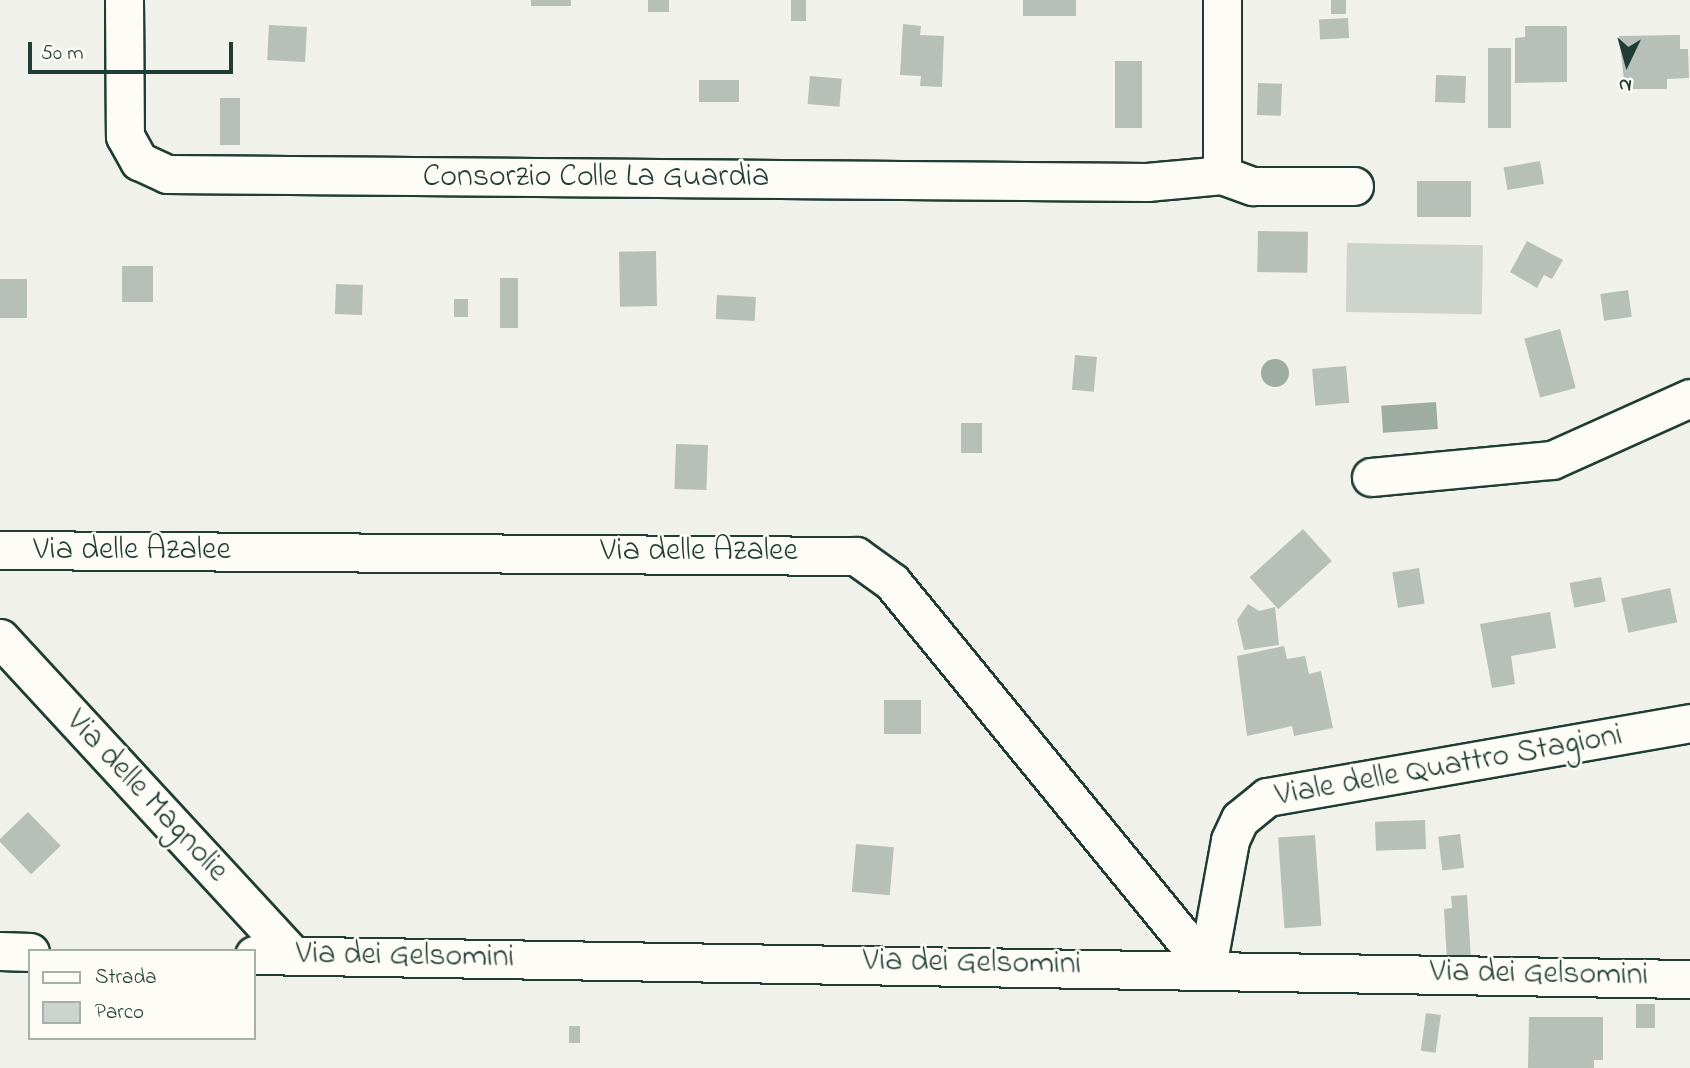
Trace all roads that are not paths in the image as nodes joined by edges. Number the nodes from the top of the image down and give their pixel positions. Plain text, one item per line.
1 (124, 0) edge
2 (1222, 0) edge
3 (1222, 175) junction
4 (1354, 186) dead end
5 (1690, 398) edge
6 (1371, 478) dead end
7 (0, 550) edge
8 (0, 638) edge
9 (1690, 723) edge
10 (0, 951) edge
11 (28, 952) edge
12 (256, 955) edge
13 (293, 955) junction
14 (1207, 967) junction
15 (1690, 979) edge

1 - 3 street, Consorzio Colle La Guardia
2 - 3 street
3 - 4 street, Consorzio Colle La Guardia
5 - 6 street
7 - 14 street, Via delle Azalee
8 - 13 street, Via delle Magnolie
9 - 14 street, Viale delle Quattro Stagioni
10 - 11 street
12 - 13 street, Via dei Gelsomini
13 - 14 street, Via dei Gelsomini
14 - 15 street, Via dei Gelsomini

